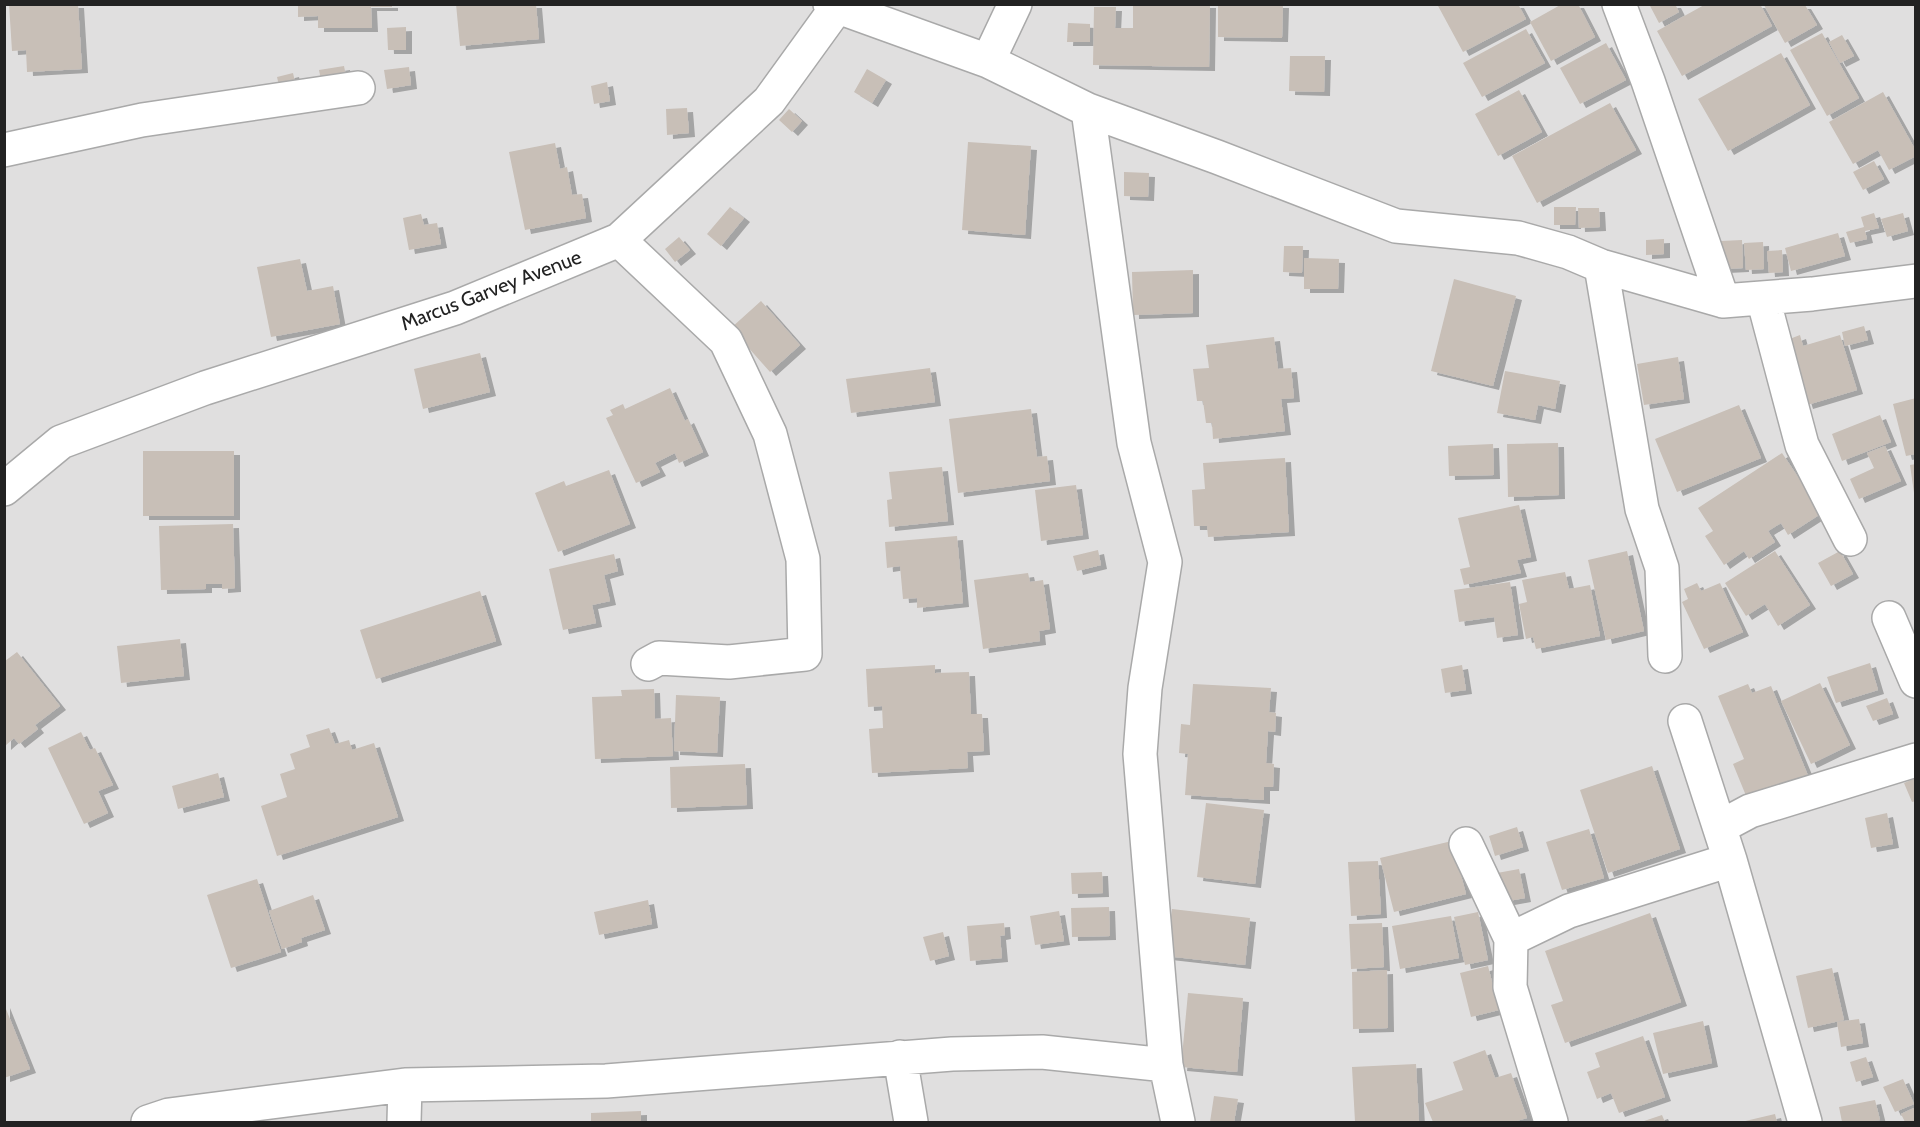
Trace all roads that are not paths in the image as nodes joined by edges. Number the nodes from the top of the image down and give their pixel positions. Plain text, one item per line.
1 (1015, 4) edge
2 (1619, 4) edge
3 (834, 6) edge
4 (988, 61) junction
5 (358, 88) dead end
6 (1088, 110) junction
7 (4, 150) edge
8 (619, 240) junction
9 (1601, 267) junction
10 (1916, 281) edge
11 (1763, 298) junction
12 (1723, 301) junction
13 (4, 489) edge
14 (1850, 539) dead end
15 (1889, 618) dead end
16 (1665, 657) dead end
17 (648, 664) dead end
18 (1916, 681) edge
19 (1685, 721) dead end
20 (1916, 760) edge
21 (1720, 827) junction
22 (1466, 844) dead end
23 (1730, 860) junction
24 (1510, 939) junction
25 (900, 1057) junction
26 (1166, 1065) junction
27 (405, 1084) junction
28 (148, 1122) edge
29 (404, 1122) edge
30 (911, 1122) edge
31 (1178, 1122) edge
32 (1551, 1122) edge
33 (1805, 1122) edge

1 - 4 street
2 - 12 street
3 - 4 street
3 - 8 street, Marcus Garvey Avenue
4 - 6 street
5 - 7 street
6 - 9 street
6 - 26 street
8 - 13 street, Marcus Garvey Avenue
8 - 17 street
9 - 12 street
9 - 16 street
10 - 11 street
11 - 12 street
11 - 14 street
15 - 18 street
19 - 21 street
20 - 21 street
21 - 23 street
22 - 24 street
23 - 24 street
23 - 33 street
24 - 32 street
25 - 26 street
25 - 27 street
25 - 30 street
26 - 31 street
27 - 28 street
27 - 29 street

